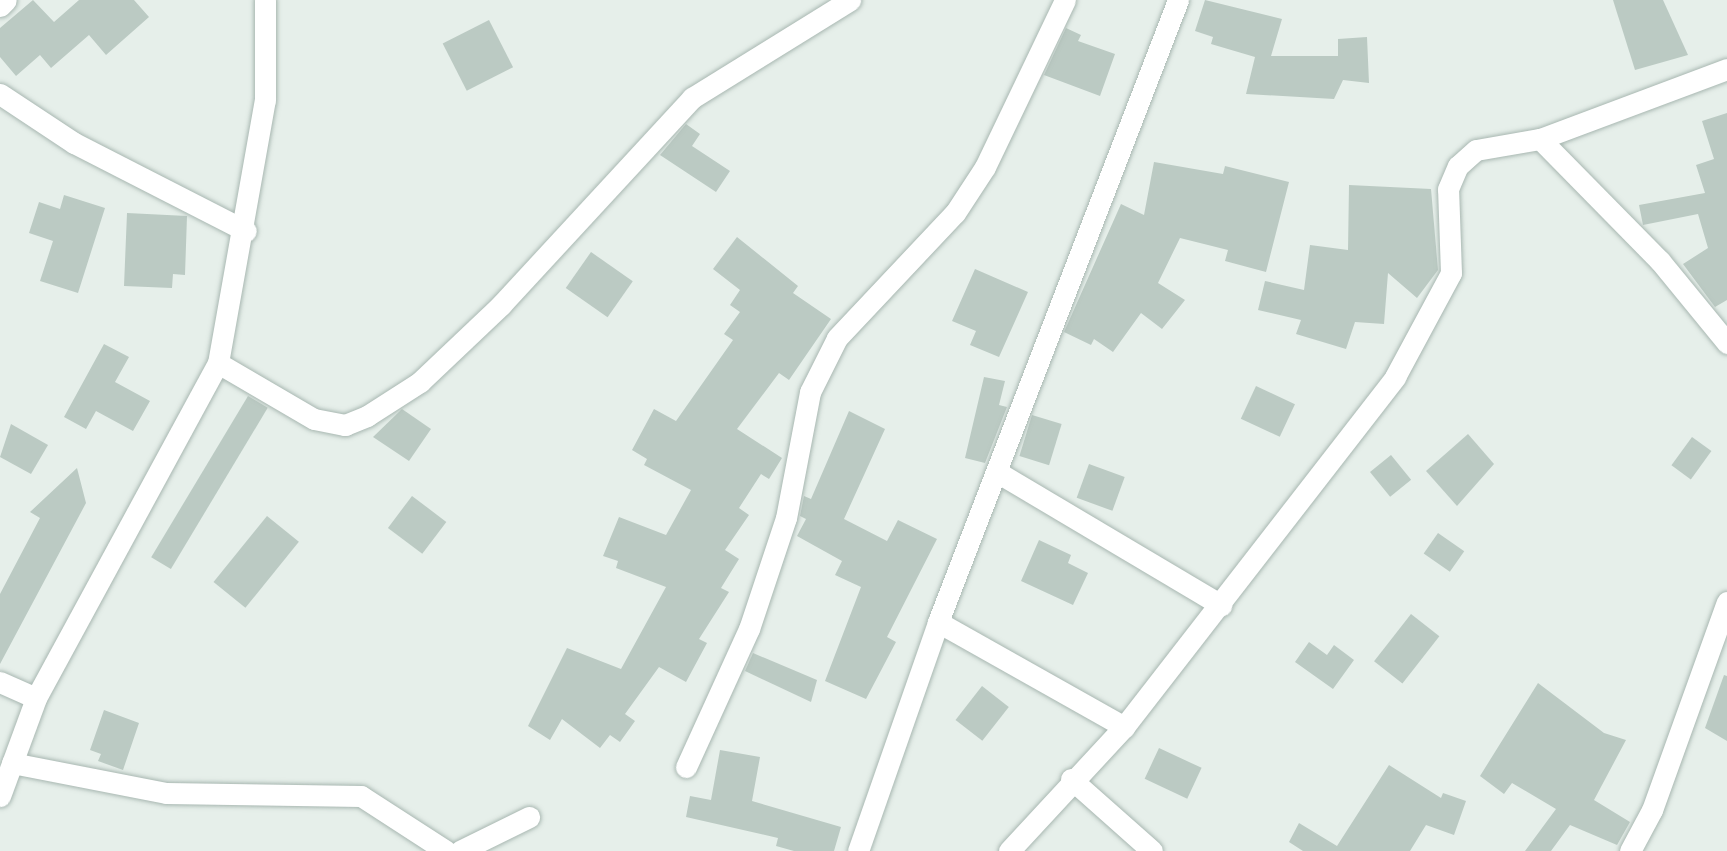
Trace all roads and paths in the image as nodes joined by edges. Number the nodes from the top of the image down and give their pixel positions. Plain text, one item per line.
1 (6, 0) edge
2 (265, 0) edge
3 (850, 0) edge
4 (1065, 0) edge
5 (1178, 0) edge
6 (0, 6) edge
7 (1727, 69) edge
8 (0, 94) edge
9 (1540, 139) junction
10 (246, 231) junction
11 (1727, 343) edge
12 (218, 363) junction
13 (997, 472) junction
14 (1727, 602) edge
15 (1221, 605) junction
16 (938, 622) junction
17 (0, 681) edge
18 (36, 698) junction
19 (1124, 727) junction
20 (12, 763) junction
21 (686, 767) dead end
22 (1071, 779) junction
23 (0, 796) edge
24 (529, 817) dead end
25 (446, 851) edge
26 (460, 851) edge
27 (858, 851) edge
28 (1009, 851) edge
29 (1152, 851) edge
30 (1630, 851) edge

1 - 6 street
2 - 10 street
3 - 12 street
4 - 21 street
5 - 13 street
7 - 9 street
8 - 10 street
9 - 11 street
9 - 15 street
10 - 12 street
12 - 18 street
13 - 15 street
13 - 16 street
14 - 30 street
15 - 19 street
16 - 19 street
16 - 27 street
17 - 18 street
18 - 20 street
19 - 22 street
20 - 23 street
20 - 25 street
22 - 28 street
22 - 29 street
24 - 26 street

